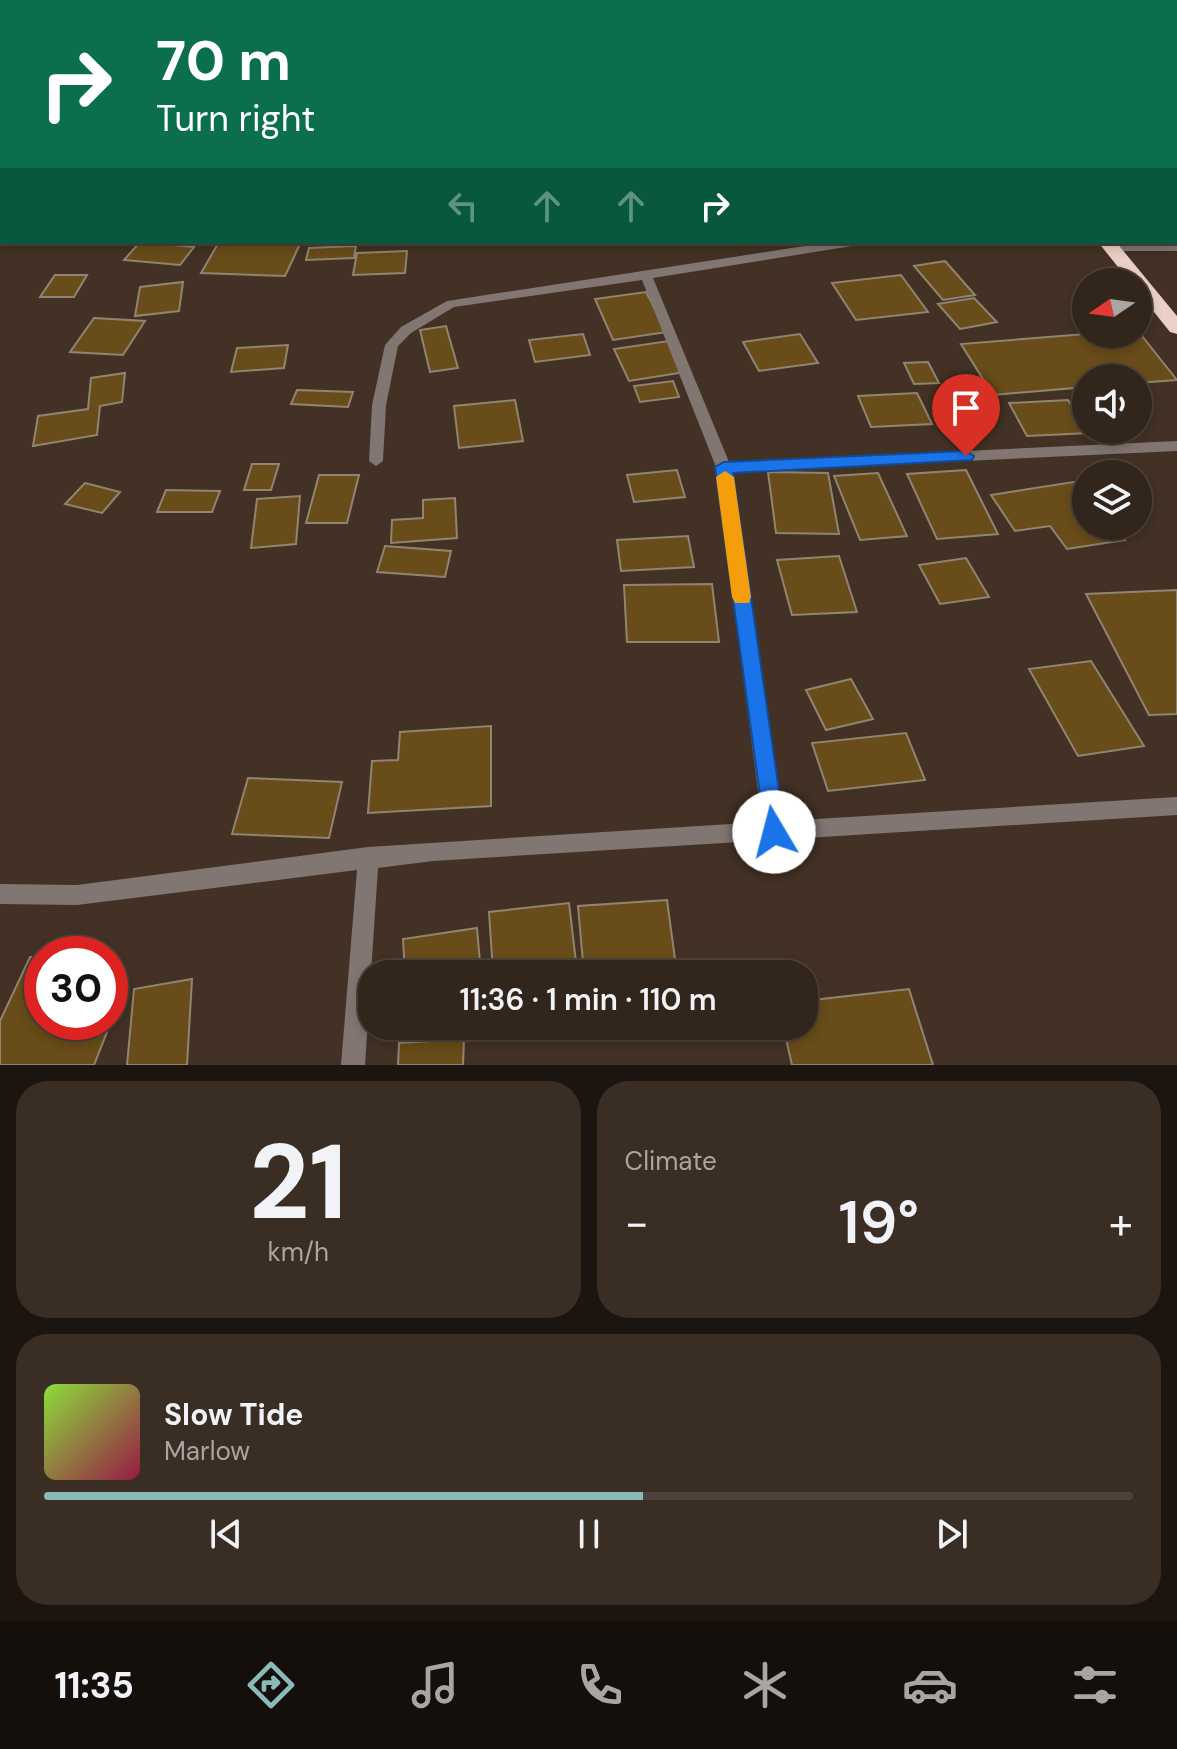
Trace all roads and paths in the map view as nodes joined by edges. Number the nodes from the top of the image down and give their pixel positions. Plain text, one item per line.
1 (840, 244) edge
2 (1110, 245) edge
3 (1177, 247) edge
4 (646, 276) junction
5 (1177, 328) edge
6 (1177, 446) edge
7 (376, 461) dead end
8 (724, 467) junction
9 (1177, 806) edge
10 (774, 832) junction
11 (368, 857) junction
12 (0, 894) edge
13 (353, 1065) edge

1 - 4 street
2 - 3 street
2 - 5 highway
4 - 7 street
4 - 8 street
6 - 8 street
8 - 10 street
9 - 10 street
10 - 11 street
11 - 12 street
11 - 13 street

